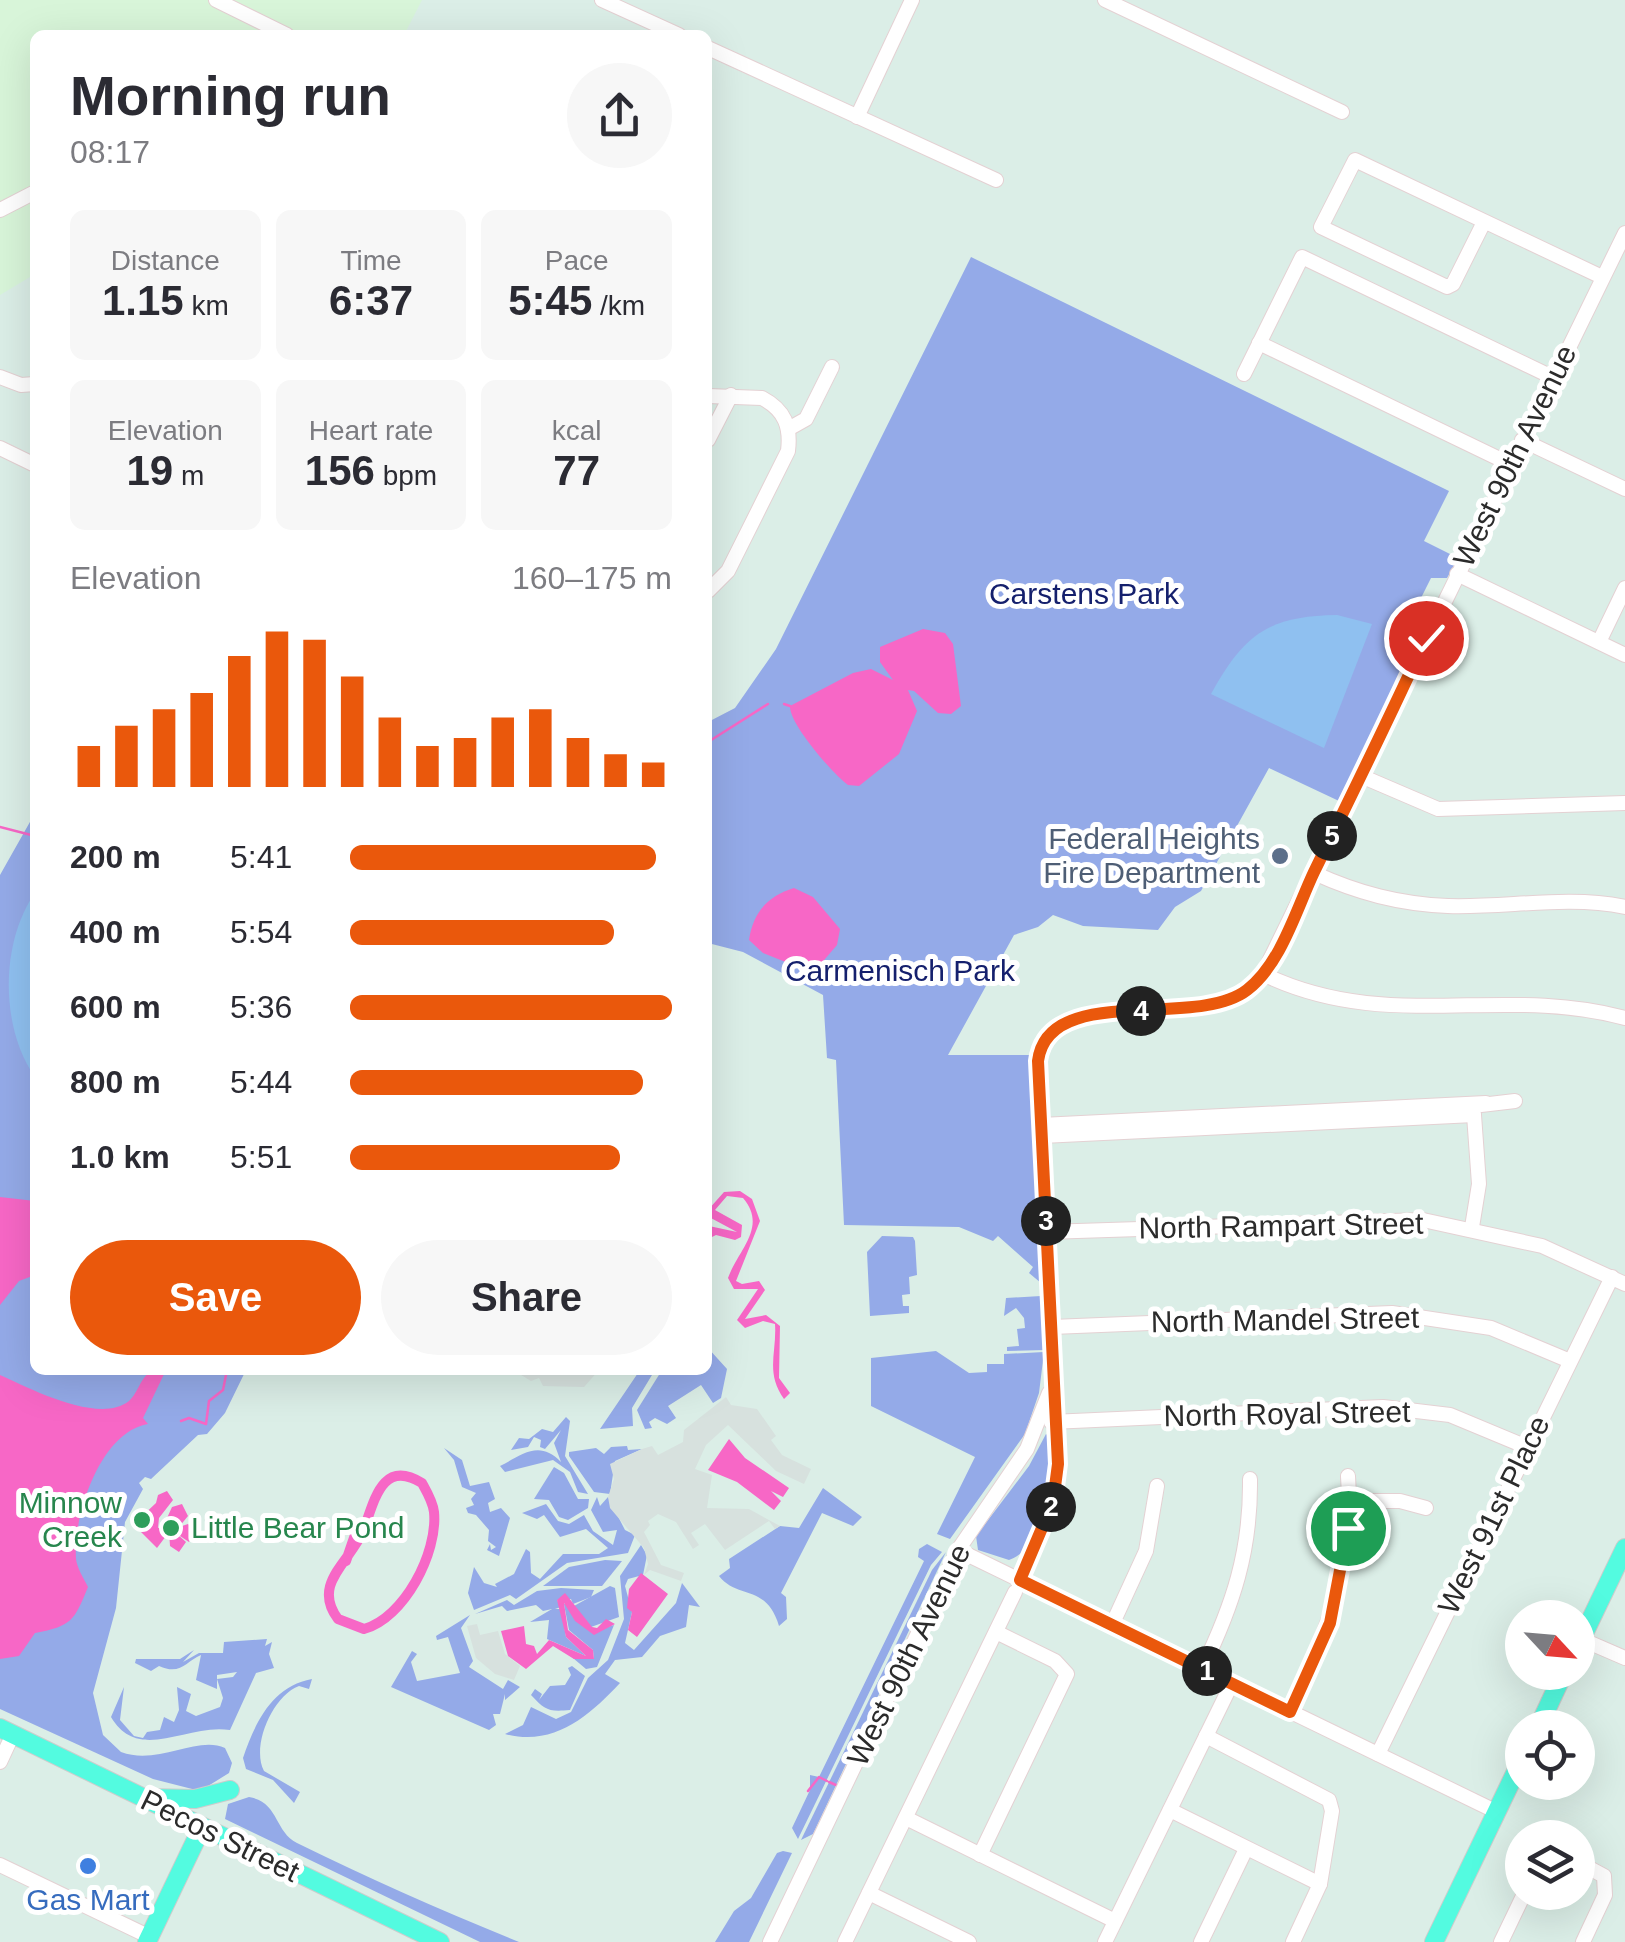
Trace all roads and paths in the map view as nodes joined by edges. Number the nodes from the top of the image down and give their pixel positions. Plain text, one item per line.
1 (216, 0) edge
2 (602, 0) edge
3 (912, 0) edge
4 (1105, 0) edge
5 (280, 30) edge
6 (668, 30) edge
7 (712, 50) edge
8 (1342, 112) dead end
9 (856, 117) junction
10 (996, 180) dead end
11 (30, 195) edge
12 (0, 210) edge
13 (1484, 222) junction
14 (1623, 243) edge
15 (1602, 278) junction
16 (1259, 343) junction
17 (832, 367) dead end
18 (1244, 374) dead end
19 (1552, 377) junction
20 (0, 378) edge
21 (30, 384) edge
22 (712, 396) edge
23 (731, 396) junction
24 (790, 428) junction
25 (712, 432) edge
26 (1522, 440) junction
27 (0, 448) edge
28 (30, 463) edge
29 (1510, 464) junction
30 (1625, 489) edge
31 (1457, 574) junction
32 (712, 588) edge
33 (1625, 588) edge
34 (1598, 642) junction
35 (1625, 654) edge
36 (1360, 776) junction
37 (1625, 803) edge
38 (1314, 874) junction
39 (1625, 908) edge
40 (1263, 974) junction
41 (1625, 1018) edge
42 (1515, 1101) dead end
43 (1486, 1103) junction
44 (1344, 1116) junction
45 (1474, 1116) junction
46 (1042, 1130) junction
47 (1472, 1227) junction
48 (1046, 1232) junction
49 (1618, 1280) edge
50 (1052, 1328) junction
51 (1570, 1361) junction
52 (1048, 1422) junction
53 (1527, 1447) junction
54 (1348, 1476) dead end
55 (1250, 1479) dead end
56 (1157, 1486) dead end
57 (1350, 1501) junction
58 (1426, 1508) dead end
59 (1625, 1548) edge
60 (958, 1550) junction
61 (1018, 1586) junction
62 (1595, 1609) edge
63 (1112, 1625) junction
64 (996, 1632) junction
65 (1595, 1648) edge
66 (1625, 1658) edge
67 (1202, 1668) junction
68 (1232, 1683) junction
69 (1290, 1712) junction
70 (6, 1731) edge
71 (1206, 1736) junction
72 (1378, 1754) junction
73 (0, 1762) edge
74 (230, 1790) dead end
75 (1505, 1795) edge
76 (143, 1798) junction
77 (1170, 1810) junction
78 (1497, 1812) junction
79 (906, 1818) junction
80 (202, 1828) junction
81 (1246, 1849) junction
82 (980, 1855) junction
83 (0, 1865) edge
84 (1595, 1871) edge
85 (1320, 1884) junction
86 (869, 1893) junction
87 (1516, 1910) edge
88 (1116, 1922) junction
89 (149, 1940) edge
90 (440, 1942) edge
91 (770, 1942) edge
92 (845, 1942) edge
93 (969, 1942) edge
94 (1105, 1942) edge
95 (1201, 1942) edge
96 (1293, 1942) edge
97 (1434, 1942) edge
98 (1501, 1942) edge
99 (1583, 1942) edge

1 - 5 street
2 - 6 street
3 - 9 street
4 - 8 street
7 - 9 street
9 - 10 street
11 - 12 street
13 - 13 street
13 - 15 street
14 - 15 street, West 90th Avenue
15 - 19 street, West 90th Avenue
16 - 18 street
16 - 19 street
16 - 29 street
17 - 24 street
19 - 26 street, West 90th Avenue
20 - 21 street
22 - 23 street
23 - 24 street
23 - 25 street
24 - 32 street
26 - 29 street, West 90th Avenue
26 - 30 street
27 - 28 street
29 - 31 street, West 90th Avenue
31 - 34 street
31 - 36 street, West 90th Avenue
33 - 34 street
34 - 35 street
36 - 37 street
36 - 38 street, West 90th Avenue
38 - 39 street
38 - 40 street, West 90th Avenue
40 - 41 street
40 - 46 street, West 90th Avenue
42 - 43 street
43 - 44 street
43 - 45 street
44 - 45 street
44 - 46 street
45 - 47 street
46 - 48 street, West 90th Avenue
47 - 48 street, North Rampart Street
47 - 49 street, North Rampart Street
48 - 50 street, West 90th Avenue
49 - 51 street, West 91st Place
50 - 51 street, North Mandel Street
50 - 52 street, West 90th Avenue
51 - 53 street, West 91st Place
52 - 53 street, North Royal Street
52 - 60 street, West 90th Avenue
52 - 61 street, West 90th Avenue
53 - 72 street, West 91st Place
54 - 57 street
55 - 67 street
56 - 63 street
57 - 58 street
57 - 69 street
59 - 62 main road
60 - 61 street
60 - 91 street, West 90th Avenue
61 - 63 street
61 - 64 street, West 90th Avenue
63 - 67 street
64 - 79 street, West 90th Avenue
64 - 82 street
65 - 66 street
67 - 68 street
68 - 69 street
68 - 71 street
69 - 72 street
70 - 73 street
70 - 76 main road, Pecos Street
71 - 77 street
71 - 85 street
72 - 78 street
74 - 76 main road
75 - 78 main road
76 - 80 main road, Pecos Street
77 - 81 street
77 - 88 street
78 - 97 main road
79 - 82 street
79 - 86 street, West 90th Avenue
80 - 89 main road
80 - 90 main road, Pecos Street
81 - 85 street
81 - 95 street
82 - 88 street
83 - 89 street
84 - 99 street
85 - 96 street
86 - 92 street, West 90th Avenue
86 - 93 street
87 - 98 street
88 - 94 street

